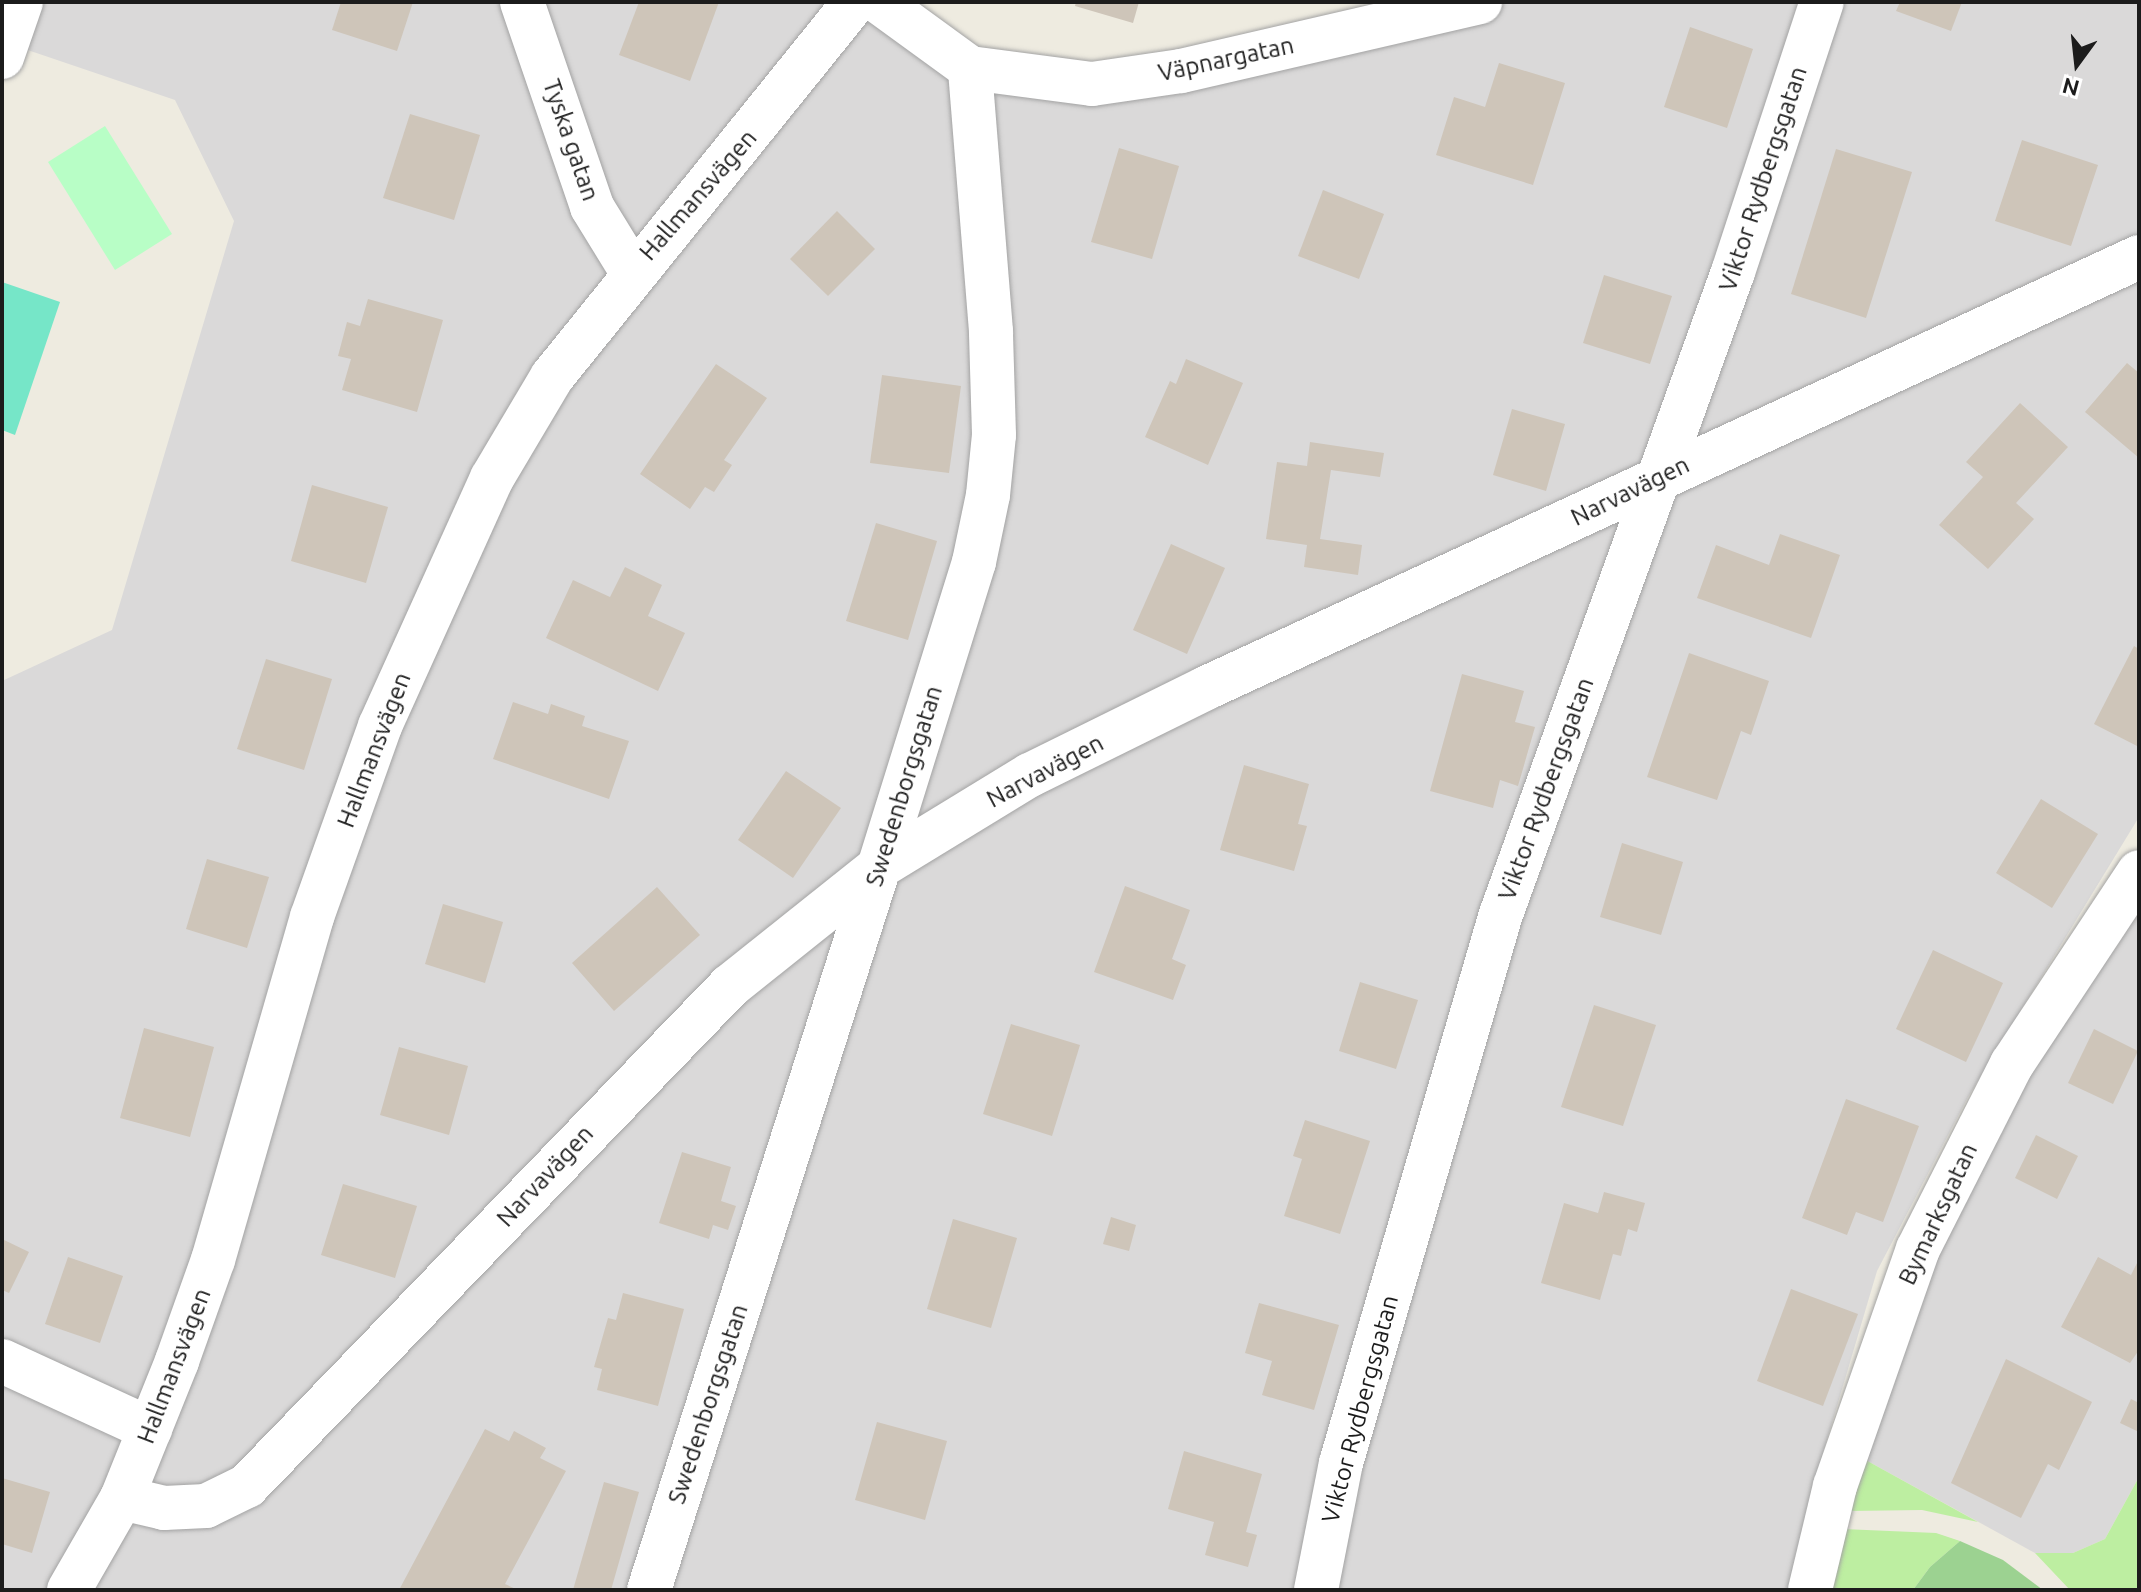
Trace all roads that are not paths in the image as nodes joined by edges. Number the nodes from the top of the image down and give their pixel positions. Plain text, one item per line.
1 (21, 2) edge
2 (522, 2) edge
3 (855, 2) edge
4 (879, 2) edge
5 (1480, 2) edge
6 (1822, 2) edge
7 (2, 57) edge
8 (970, 68) junction
9 (2139, 257) edge
10 (632, 272) junction
11 (1657, 477) junction
12 (879, 867) junction
13 (2139, 872) edge
14 (2, 1361) edge
15 (150, 1429) junction
16 (122, 1498) junction
17 (69, 1590) edge
18 (649, 1590) edge
19 (1316, 1590) edge
20 (1810, 1590) edge

1 - 7 street
2 - 10 street, Tyska gatan
3 - 10 street, Hallmansvägen
4 - 8 street
5 - 8 street, Väpnargatan
6 - 11 street, Viktor Rydbergsgatan
8 - 12 street, Swedenborgsgatan
9 - 11 street, Narvavägen
10 - 15 street, Hallmansvägen
11 - 12 street, Narvavägen
11 - 19 street, Viktor Rydbergsgatan
12 - 16 street, Narvavägen
12 - 18 street, Swedenborgsgatan
13 - 20 street, Bymarksgatan
14 - 15 street
15 - 16 street, Hallmansvägen
16 - 17 street, Hallmansvägen

